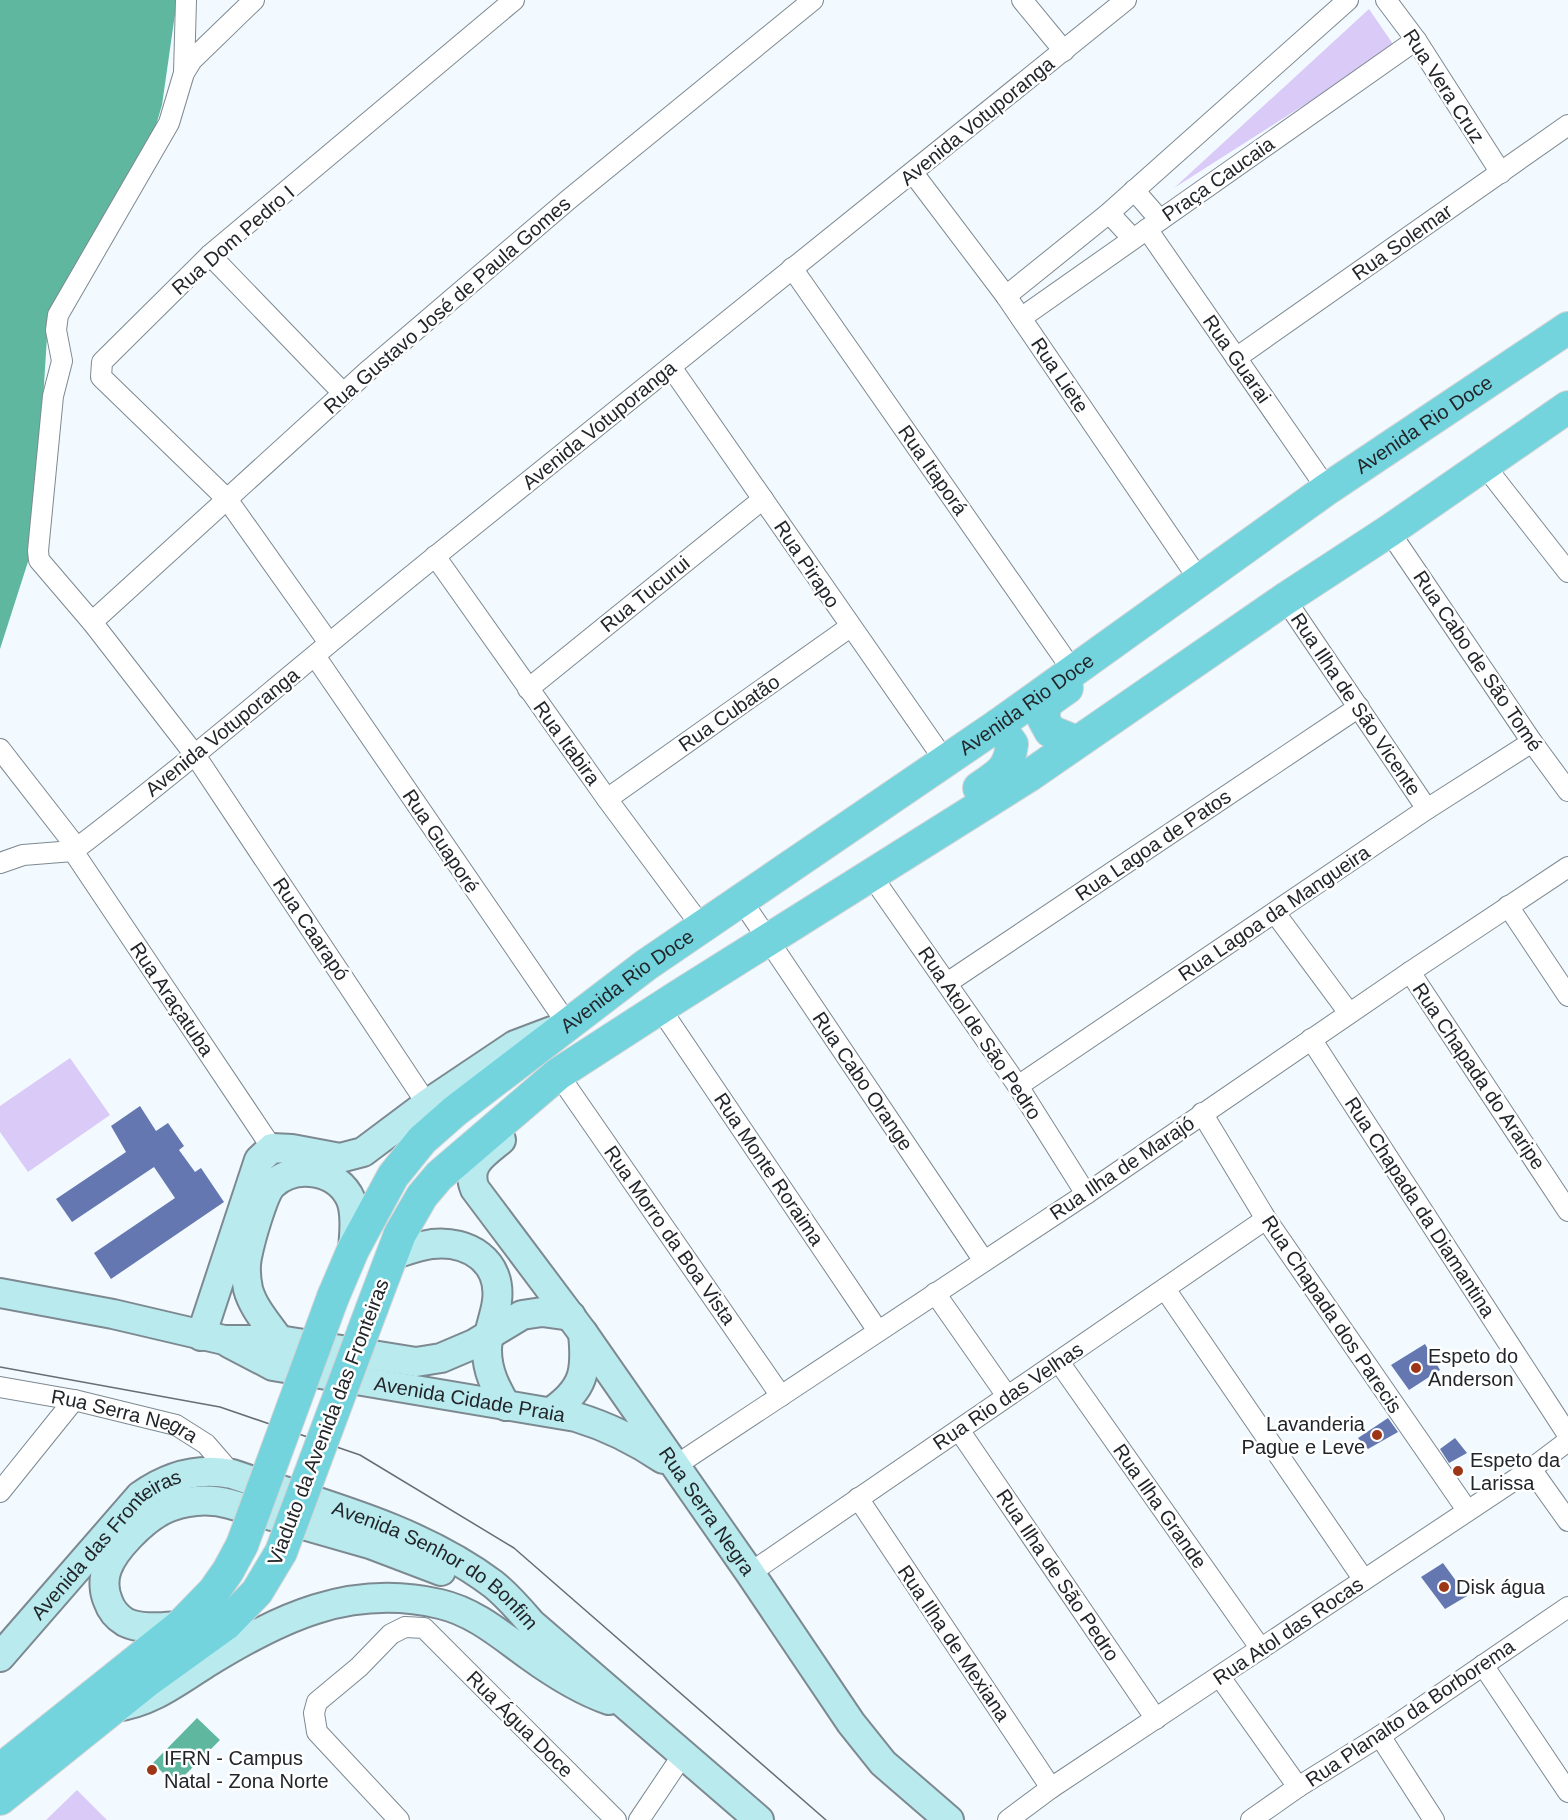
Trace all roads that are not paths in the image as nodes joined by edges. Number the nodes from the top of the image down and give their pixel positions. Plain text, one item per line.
1 (186, 0) edge
2 (254, 0) edge
3 (514, 0) edge
4 (813, 0) edge
5 (1022, 0) edge
6 (1126, 0) edge
7 (1348, 0) edge
8 (1386, 0) edge
9 (1416, 40) junction
10 (1064, 51) junction
11 (184, 73) junction
12 (1568, 125) edge
13 (1501, 172) junction
14 (913, 173) junction
15 (1134, 190) junction
16 (1109, 213) junction
17 (1147, 229) junction
18 (210, 255) junction
19 (792, 268) junction
20 (1006, 296) junction
21 (1021, 318) junction
22 (1568, 327) edge
23 (1236, 358) junction
24 (671, 367) junction
25 (343, 393) junction
26 (1568, 407) edge
27 (1484, 465) junction
28 (1327, 489) junction
29 (227, 499) junction
30 (763, 499) junction
31 (1389, 531) junction
32 (435, 556) junction
33 (1567, 570) edge
34 (1192, 587) junction
35 (1285, 599) junction
36 (92, 622) junction
37 (850, 627) junction
38 (322, 650) junction
39 (1073, 671) junction
40 (528, 689) junction
41 (1359, 707) junction
42 (998, 725) junction
43 (1077, 742) junction
44 (1532, 742) junction
45 (0, 749) edge
46 (195, 755) junction
47 (945, 761) junction
48 (1568, 791) edge
49 (607, 799) junction
50 (1427, 809) junction
51 (75, 849) junction
52 (0, 862) edge
53 (884, 867) junction
54 (1568, 867) edge
55 (742, 901) junction
56 (1508, 906) junction
57 (1275, 913) junction
58 (702, 927) junction
59 (769, 940) junction
60 (1410, 972) junction
61 (947, 983) junction
62 (1568, 996) edge
63 (660, 1008) junction
64 (1349, 1013) junction
65 (568, 1025) junction
66 (1311, 1039) junction
67 (552, 1080) junction
68 (489, 1086) joint
69 (1018, 1086) junction
70 (427, 1104) junction
71 (1202, 1113) junction
72 (512, 1114) joint
73 (272, 1148) junction
74 (1086, 1194) junction
75 (1568, 1211) edge
76 (1266, 1219) junction
77 (353, 1251) junction
78 (392, 1254) junction
79 (984, 1261) junction
80 (1165, 1289) junction
81 (0, 1293) edge
82 (935, 1293) junction
83 (577, 1324) junction
84 (878, 1331) junction
85 (488, 1337) junction
86 (212, 1338) junction
87 (279, 1340) junction
88 (1059, 1362) junction
89 (0, 1386) edge
90 (781, 1396) junction
91 (1007, 1396) junction
92 (74, 1400) junction
93 (506, 1406) junction
94 (551, 1412) junction
95 (959, 1430) junction
96 (1568, 1435) edge
97 (1568, 1441) edge
98 (675, 1466) junction
99 (1531, 1469) junction
100 (232, 1474) junction
101 (0, 1492) edge
102 (858, 1498) junction
103 (1467, 1510) junction
104 (1568, 1521) edge
105 (750, 1573) junction
106 (1364, 1580) junction
107 (1568, 1607) edge
108 (531, 1623) junction
109 (180, 1626) junction
110 (1262, 1649) junction
111 (0, 1657) edge
112 (1483, 1665) junction
113 (1220, 1677) junction
114 (108, 1697) junction
115 (627, 1705) junction
116 (1156, 1719) junction
117 (1380, 1736) junction
118 (684, 1753) junction
119 (1560, 1763) edge
120 (0, 1770) edge
121 (1298, 1787) junction
122 (1051, 1788) junction
123 (1568, 1792) edge
124 (0, 1799) edge
125 (399, 1820) edge
126 (616, 1820) edge
127 (639, 1820) edge
128 (759, 1820) edge
129 (949, 1820) edge
130 (1008, 1820) edge
131 (1251, 1820) edge
132 (1434, 1820) edge

1 - 11 street
2 - 11 street
3 - 18 street, Rua Dom Pedro I
4 - 25 street, Rua Gustavo José de Paula Gomes
5 - 10 street
6 - 10 street, Avenida Votuporanga
7 - 15 street, Praça Caucaia
8 - 9 street, Rua Vera Cruz
9 - 13 street, Rua Vera Cruz
9 - 17 street, Praça Caucaia
10 - 14 street, Avenida Votuporanga
11 - 36 street, Rua Caarapó
12 - 13 street, Rua Solemar
13 - 23 street, Rua Solemar
14 - 19 street, Avenida Votuporanga
14 - 20 street, Rua Liete
15 - 16 street, Praça Caucaia
15 - 17 street
16 - 17 street
16 - 20 street, Praça Caucaia
17 - 21 street, Praça Caucaia
17 - 23 street, Rua Guarai
18 - 25 street
18 - 29 street, Rua Dom Pedro I
19 - 24 street, Avenida Votuporanga
19 - 39 street, Rua Itaporá
20 - 21 street, Rua Liete
21 - 34 street, Rua Liete
22 - 28 main road, Avenida Rio Doce
23 - 28 street, Rua Guarai
24 - 30 street, Rua Pirapo
24 - 32 street, Avenida Votuporanga
25 - 29 street, Rua Gustavo José de Paula Gomes
26 - 27 main road, Avenida Rio Doce
27 - 31 main road, Avenida Rio Doce
27 - 33 street
28 - 34 main road, Avenida Rio Doce
29 - 36 street, Rua Gustavo José de Paula Gomes
29 - 38 street, Rua Guaporé
30 - 37 street, Rua Pirapo
30 - 40 street, Rua Tucurui
31 - 35 main road, Avenida Rio Doce
31 - 44 street, Rua Cabo de São Tomé
32 - 38 street, Avenida Votuporanga
32 - 40 street, Rua Itabira
34 - 39 main road, Avenida Rio Doce
34 - 43 main road
35 - 41 street, Rua Ilha de São Vicente
35 - 43 main road, Avenida Rio Doce
36 - 46 street, Rua Caarapó
37 - 47 street, Rua Pirapo
37 - 49 street, Rua Cubatão
38 - 46 street, Avenida Votuporanga
38 - 65 street, Rua Guaporé
39 - 42 main road, Avenida Rio Doce
40 - 49 street, Rua Itabira
41 - 50 street, Rua Ilha de São Vicente
41 - 61 street, Rua Lagoa de Patos
42 - 47 main road, Avenida Rio Doce
42 - 53 main road
43 - 53 main road, Avenida Rio Doce
44 - 48 street, Rua Cabo de São Tomé
44 - 50 street, Rua Lagoa da Mangueira
45 - 51 street, Rua Araçatuba
46 - 51 street, Avenida Votuporanga
46 - 70 street, Rua Caarapó
47 - 55 main road, Avenida Rio Doce
49 - 58 street, Rua Itabira
50 - 57 street, Rua Lagoa da Mangueira
51 - 52 street
51 - 73 street, Rua Araçatuba
53 - 59 main road, Avenida Rio Doce
53 - 61 street, Rua Atol de São Pedro
54 - 56 street, Rua Ilha de Marajó
55 - 58 main road, Avenida Rio Doce
55 - 59 street, Rua Cabo Orange
56 - 60 street, Rua Ilha de Marajó
56 - 62 street
57 - 64 street
57 - 69 street, Rua Lagoa da Mangueira
58 - 65 main road, Avenida Rio Doce
59 - 63 main road, Avenida Rio Doce
59 - 79 street, Rua Cabo Orange
60 - 64 street, Rua Ilha de Marajó
60 - 75 street, Rua Chapada do Araripe
61 - 69 street, Rua Atol de São Pedro
63 - 67 main road, Avenida Rio Doce
63 - 84 street, Rua Monte Roraima
64 - 66 street, Rua Ilha de Marajó
65 - 68 main road, Avenida Rio Doce
65 - 70 main road
66 - 71 street, Rua Ilha de Marajó
66 - 96 street, Rua Chapada da Diamantina
67 - 72 main road, Avenida Rio Doce
67 - 83 main road, Rua Serra Negra
67 - 90 street, Rua Morro da Boa Vista
68 - 77 main road, Viaduto da Avenida das Fronteiras
69 - 74 street, Rua Atol de São Pedro
70 - 73 main road
71 - 74 street, Rua Ilha de Marajó
71 - 76 street, Rua Chapada dos Parecis
72 - 78 main road, Viaduto da Avenida das Fronteiras
73 - 86 main road
74 - 79 street, Rua Ilha de Marajó
76 - 80 street, Rua Rio das Velhas
76 - 103 street, Rua Chapada dos Parecis
77 - 87 main road
77 - 109 main road, Viaduto da Avenida das Fronteiras, bridge
78 - 85 main road
78 - 114 main road, Viaduto da Avenida das Fronteiras, bridge
79 - 82 street, Rua Ilha de Marajó
80 - 88 street, Rua Rio das Velhas
80 - 106 street
81 - 86 main road, Avenida Cidade Praia
82 - 84 street, Rua Ilha de Marajó
82 - 91 street
83 - 85 main road
83 - 94 main road
83 - 98 main road, Rua Serra Negra
84 - 90 street, Rua Ilha de Marajó
85 - 87 main road, Avenida Cidade Praia
85 - 93 main road
86 - 87 main road, Avenida Cidade Praia
86 - 93 main road, Avenida Cidade Praia
88 - 91 street, Rua Rio das Velhas
88 - 110 street, Rua Ilha Grande
89 - 92 street, Rua Serra Negra
90 - 98 street, Rua Ilha de Marajó
91 - 95 street, Rua Rio das Velhas
92 - 100 street, Rua Serra Negra
92 - 101 street
93 - 94 main road, Avenida Cidade Praia
94 - 98 main road, Avenida Cidade Praia
95 - 102 street, Rua Rio das Velhas
95 - 116 street, Rua Ilha de São Pedro
97 - 99 street, Rua Atol das Rocas
98 - 105 main road, Rua Serra Negra
99 - 103 street, Rua Atol das Rocas
99 - 104 street
100 - 108 main road, Avenida Senhor do Bonfim
100 - 111 main road, Avenida das Fronteiras
102 - 105 street, Rua Rio das Velhas
102 - 122 street, Rua Ilha de Mexiana
103 - 106 street, Rua Atol das Rocas
105 - 129 main road, Rua Serra Negra
106 - 110 street, Rua Atol das Rocas
107 - 112 street, Rua Planalto da Borborema
108 - 109 main road, Avenida Senhor do Bonfim
108 - 115 main road
109 - 114 main road, Viaduto da Avenida das Fronteiras
110 - 113 street, Rua Atol das Rocas
112 - 117 street, Rua Planalto da Borborema
112 - 119 street
113 - 116 street, Rua Atol das Rocas
113 - 121 street
114 - 115 main road
114 - 120 main road
114 - 124 main road
115 - 118 main road
116 - 122 street, Rua Atol das Rocas
117 - 121 street, Rua Planalto da Borborema
117 - 132 street
118 - 127 street
118 - 128 main road
119 - 123 street
121 - 131 street, Rua Planalto da Borborema
122 - 130 street, Rua Atol das Rocas
125 - 126 street, Rua Água Doce

